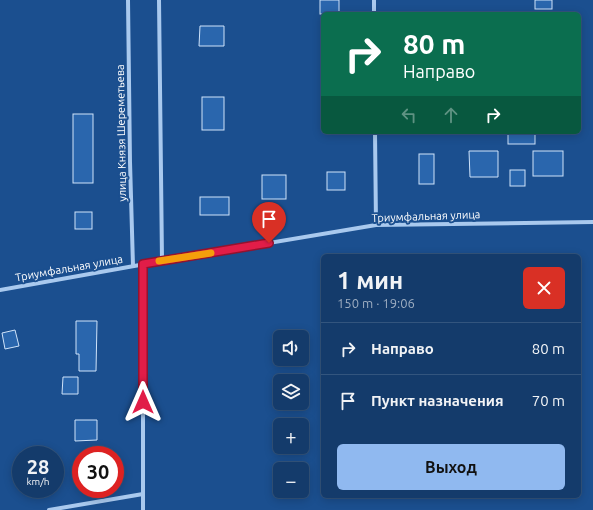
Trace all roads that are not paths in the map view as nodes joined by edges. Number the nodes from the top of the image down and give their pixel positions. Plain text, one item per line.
1 (128, 0) edge
2 (159, 0) edge
3 (374, 0) edge
4 (374, 12) edge
5 (375, 134) edge
6 (593, 222) edge
7 (376, 225) junction
8 (162, 261) junction
9 (143, 264) junction
10 (133, 266) junction
11 (0, 290) edge
12 (143, 494) junction
13 (49, 510) edge
14 (143, 510) edge

1 - 10 street, улица Князя Шереметьева
2 - 8 street
3 - 4 street
5 - 7 street
6 - 7 street, Триумфальная улица
7 - 8 street, Триумфальная улица
8 - 9 street, Триумфальная улица
9 - 10 street, Триумфальная улица
9 - 12 street
10 - 11 street, Триумфальная улица
12 - 13 street
12 - 14 street

